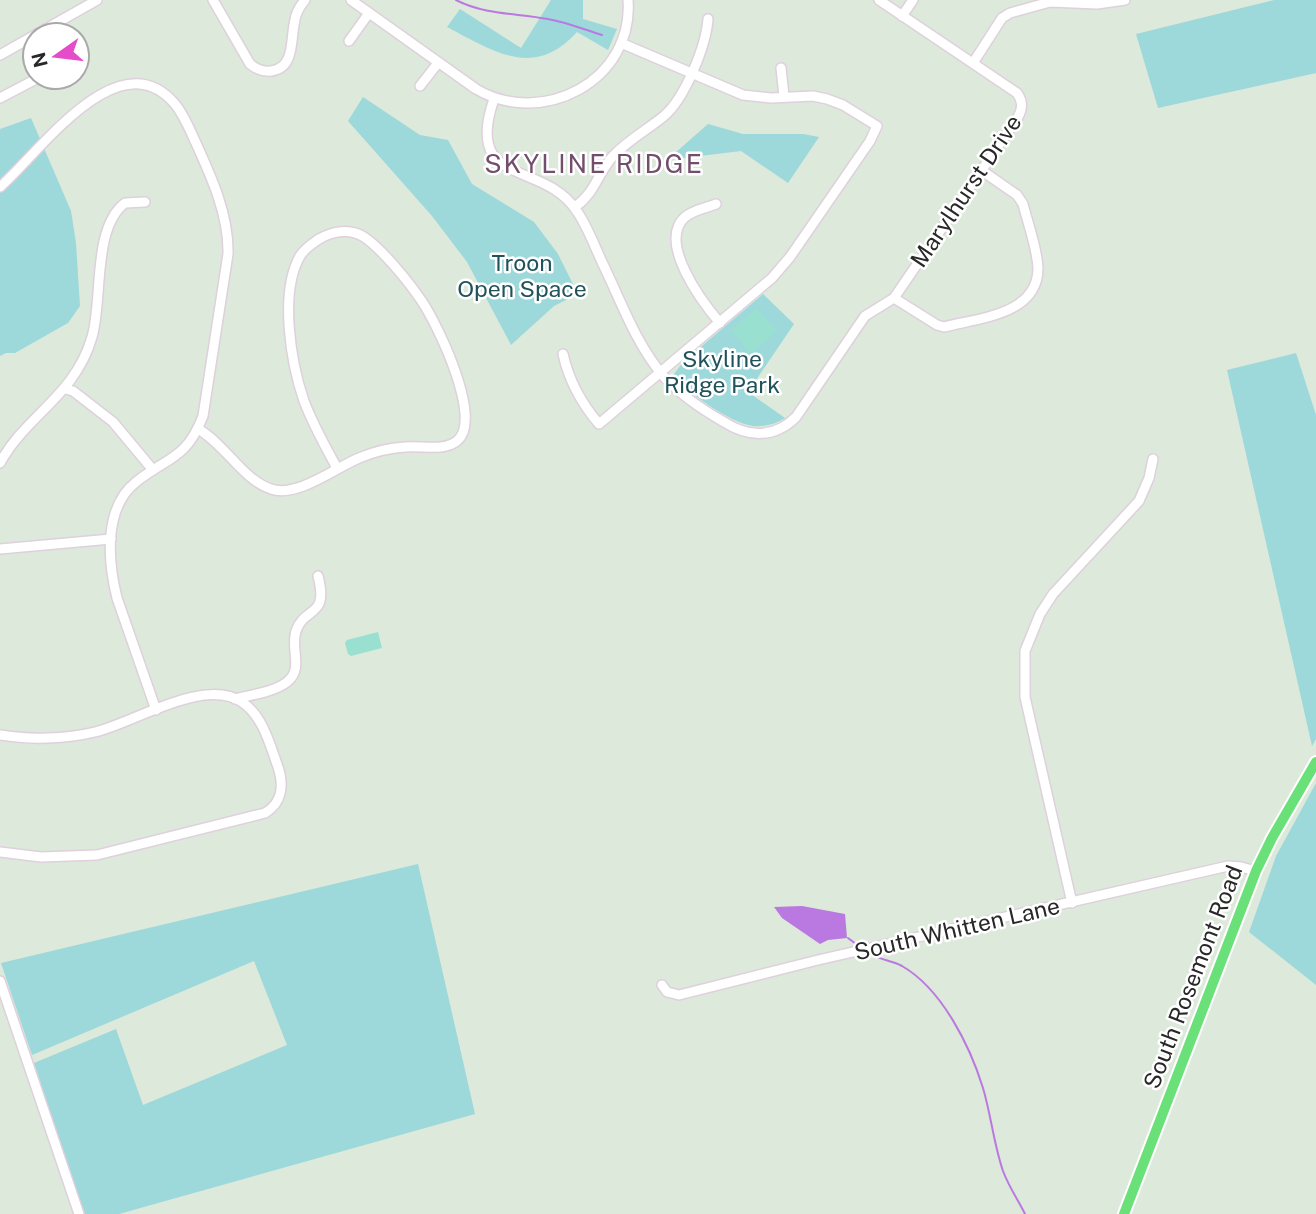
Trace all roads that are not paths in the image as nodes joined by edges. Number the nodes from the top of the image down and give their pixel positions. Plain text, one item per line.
1 (97, 0) edge
2 (213, 0) edge
3 (305, 0) edge
4 (351, 0) edge
5 (628, 0) edge
6 (879, 0) edge
7 (913, 0) edge
8 (1125, 0) edge
9 (1033, 3) edge
10 (369, 13) junction
11 (902, 16) junction
12 (708, 19) dead end
13 (349, 41) dead end
14 (621, 43) junction
15 (0, 55) edge
16 (438, 63) junction
17 (973, 63) junction
18 (781, 68) dead end
19 (691, 73) junction
20 (420, 86) dead end
21 (21, 87) edge
22 (784, 96) junction
23 (0, 98) edge
24 (494, 99) junction
25 (981, 170) junction
26 (0, 187) edge
27 (145, 202) dead end
28 (716, 204) dead end
29 (575, 207) junction
30 (894, 298) junction
31 (720, 323) junction
32 (563, 354) dead end
33 (661, 373) junction
34 (66, 389) junction
35 (198, 429) junction
36 (1153, 459) dead end
37 (0, 463) edge
38 (337, 468) junction
39 (153, 470) junction
40 (111, 539) junction
41 (0, 549) edge
42 (318, 576) dead end
43 (235, 699) junction
44 (156, 710) junction
45 (0, 735) edge
46 (1316, 762) edge
47 (0, 852) edge
48 (1256, 871) junction
49 (1072, 903) junction
50 (0, 981) edge
51 (662, 985) dead end
52 (79, 1214) edge
53 (1124, 1214) edge

1 - 15 street
2 - 3 street
4 - 10 street
5 - 14 street
6 - 11 street, Marylhurst Drive
7 - 11 street
8 - 9 street
9 - 17 street
10 - 13 street
10 - 16 street
11 - 17 street, Marylhurst Drive
12 - 19 street
14 - 19 street
14 - 24 street
16 - 20 street
16 - 24 street
17 - 25 street, Marylhurst Drive
18 - 22 street
19 - 22 street
19 - 29 street
21 - 23 street
22 - 31 street
24 - 29 street
25 - 30 street, Marylhurst Drive
25 - 30 street
26 - 35 street
27 - 34 street
28 - 31 street
29 - 33 street
30 - 33 street, Marylhurst Drive
31 - 33 street
32 - 33 street
34 - 37 street
34 - 39 street
35 - 38 street
35 - 39 street
36 - 49 street
38 - 38 street
39 - 40 street
40 - 41 street
40 - 44 street
42 - 43 street
43 - 44 street
43 - 47 street
44 - 45 street
46 - 48 main road, South Rosemont Road
48 - 49 street, South Whitten Lane
48 - 53 main road, South Rosemont Road
49 - 51 street, South Whitten Lane
50 - 52 street

